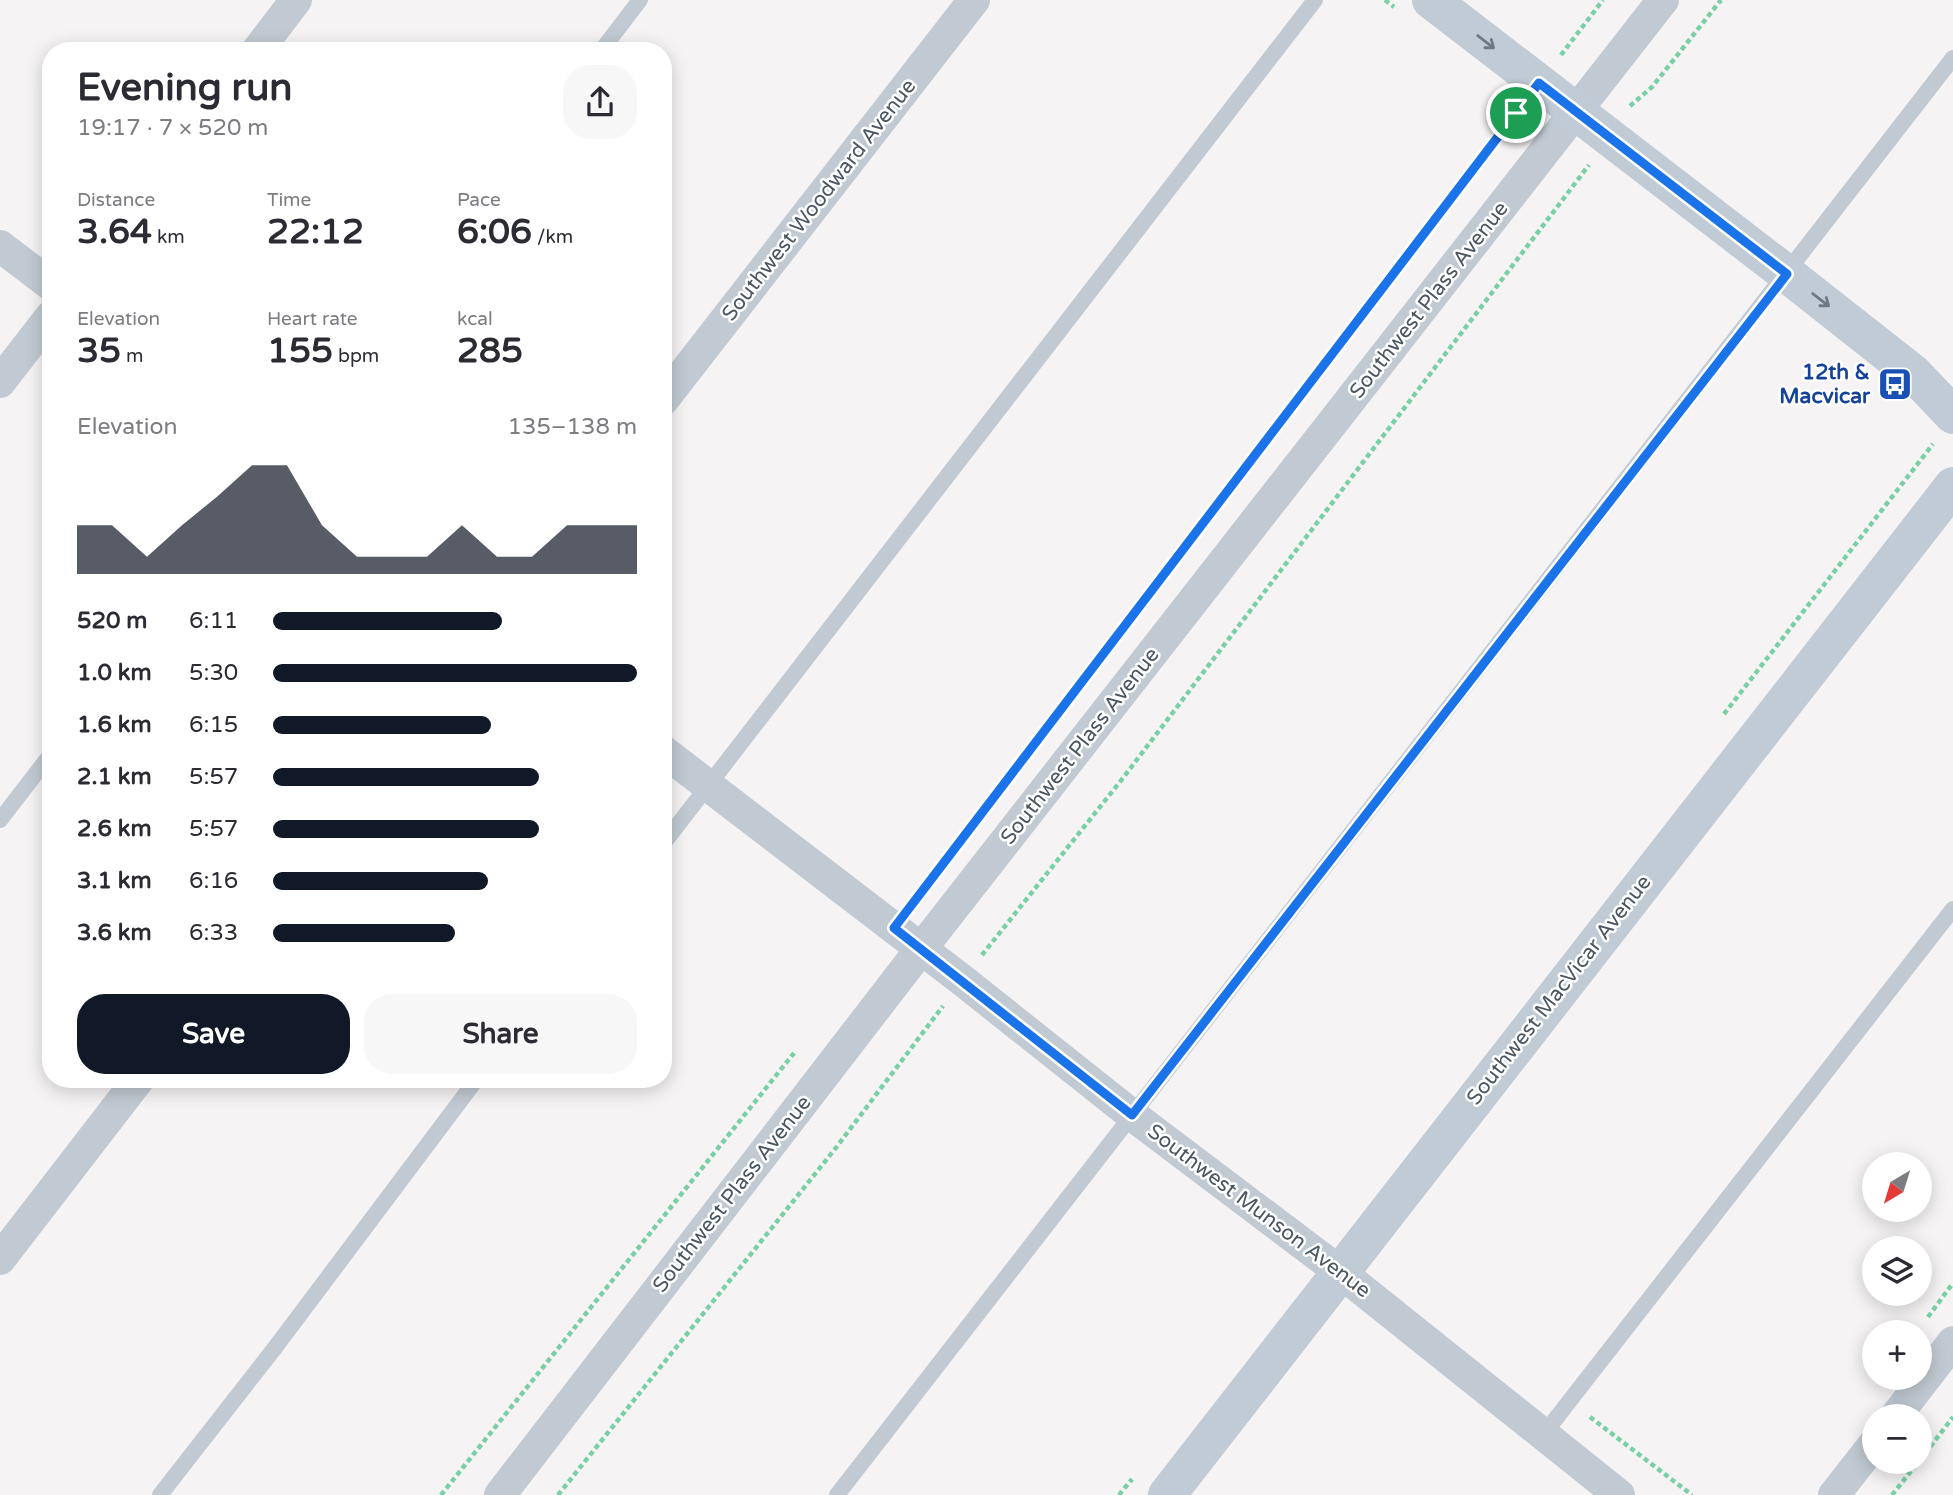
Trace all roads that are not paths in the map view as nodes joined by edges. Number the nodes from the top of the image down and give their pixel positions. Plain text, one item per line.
1 (296, 0) edge
2 (640, 0) edge
3 (974, 0) edge
4 (1315, 0) edge
5 (1432, 0) edge
6 (1663, 0) edge
7 (264, 42) edge
8 (608, 42) edge
9 (1953, 58) edge
10 (1576, 111) junction
11 (0, 246) edge
12 (1787, 274) junction
13 (42, 278) edge
14 (42, 328) edge
15 (0, 382) edge
16 (672, 388) edge
17 (1953, 415) edge
18 (1953, 486) edge
19 (672, 758) edge
20 (42, 766) edge
21 (709, 786) junction
22 (0, 820) edge
23 (672, 833) edge
24 (1953, 909) edge
25 (921, 949) junction
26 (132, 1088) edge
27 (470, 1088) edge
28 (1132, 1115) junction
29 (0, 1259) edge
30 (1340, 1272) junction
31 (1953, 1342) edge
32 (1905, 1404) edge
33 (1544, 1435) junction
34 (1862, 1459) edge
35 (160, 1495) edge
36 (499, 1495) edge
37 (837, 1495) edge
38 (1167, 1495) edge
39 (1619, 1495) edge
40 (1834, 1495) edge

1 - 7 street
2 - 8 lane
3 - 16 street, Southwest Woodward Avenue
4 - 21 lane
5 -> 10 street
6 - 10 street, Southwest Plass Avenue
9 - 12 lane
10 - 12 street
10 - 25 street, Southwest Plass Avenue
11 - 13 street
12 -> 17 street
12 - 28 lane
14 - 15 street
18 - 30 street, Southwest MacVicar Avenue
19 - 21 street, Southwest Munson Avenue
20 - 22 lane
21 - 23 lane
21 - 25 street, Southwest Munson Avenue
24 - 33 lane
25 - 28 street, Southwest Munson Avenue
25 - 36 street, Southwest Plass Avenue
26 - 29 street
27 - 35 lane
28 - 30 street, Southwest Munson Avenue
28 - 37 lane
30 - 33 street, Southwest Munson Avenue
30 - 38 street, Southwest MacVicar Avenue
31 - 32 street
33 - 39 street, Southwest Munson Avenue
34 - 40 street

